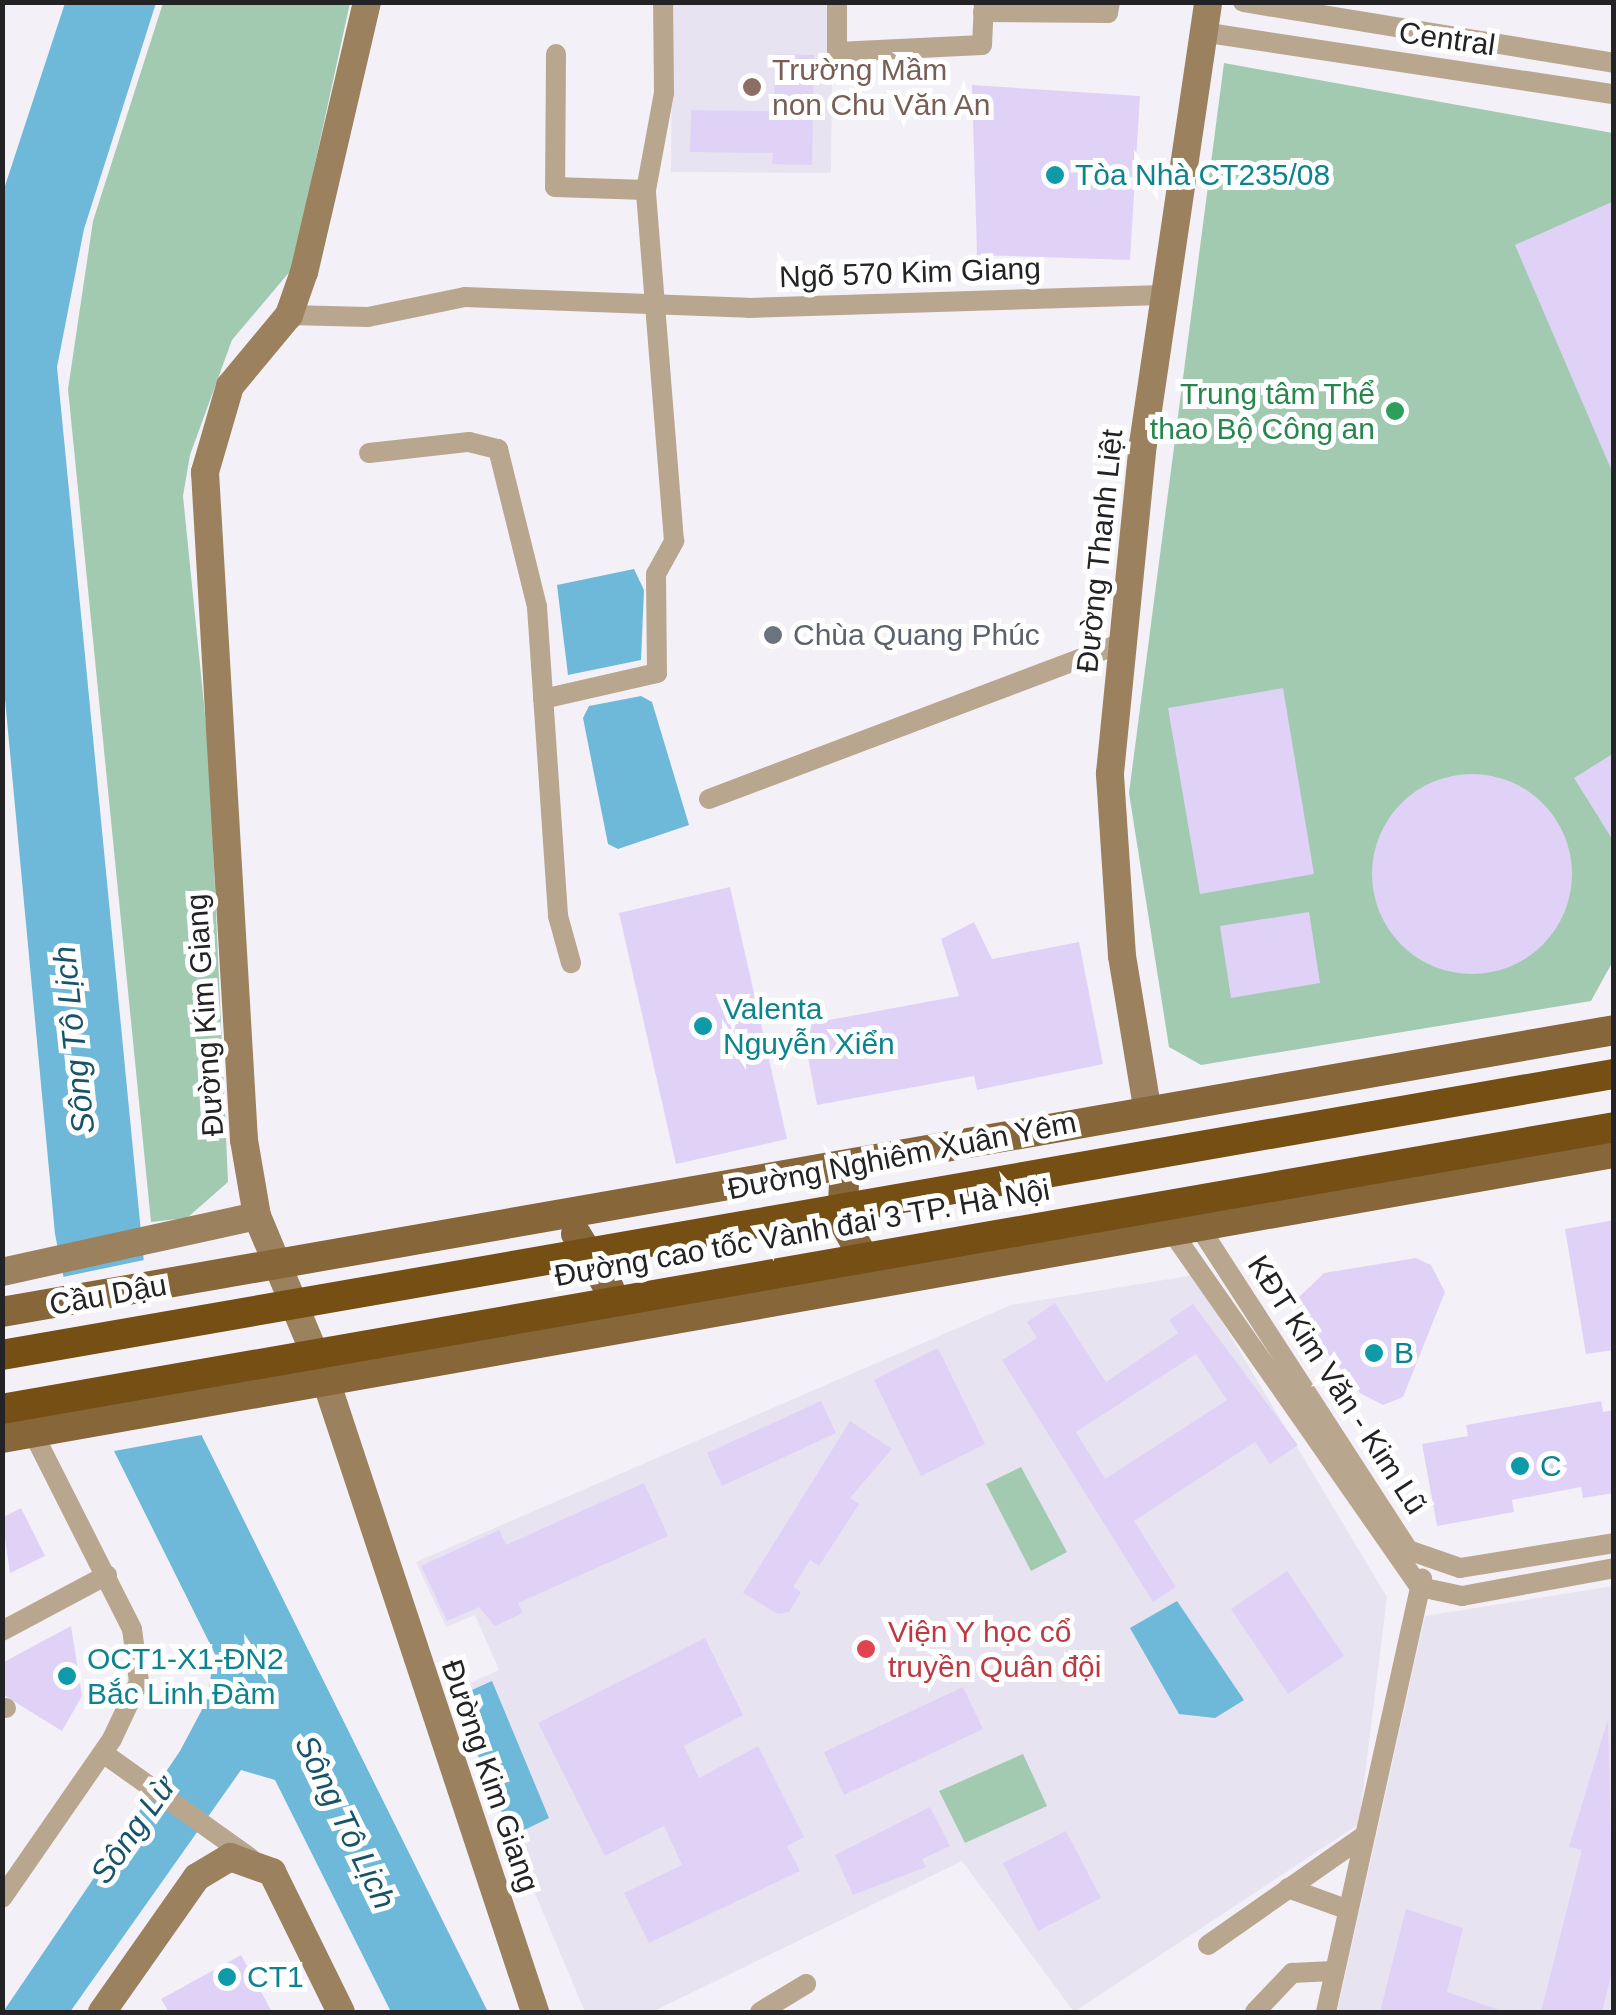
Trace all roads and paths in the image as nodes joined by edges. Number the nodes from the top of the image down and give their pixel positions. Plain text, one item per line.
1 (367, 2) edge
2 (663, 2) edge
3 (837, 2) edge
4 (1110, 2) edge
5 (1208, 2) edge
6 (1243, 2) edge
7 (984, 8) edge
8 (1277, 8) junction
9 (1202, 32) junction
10 (1271, 44) junction
11 (556, 54) dead end
12 (1614, 63) edge
13 (1614, 94) edge
14 (646, 190) junction
15 (1162, 295) junction
16 (660, 299) junction
17 (289, 315) junction
18 (369, 453) dead end
19 (1122, 643) junction
20 (543, 699) junction
21 (709, 799) dead end
22 (571, 963) dead end
23 (1614, 1030) edge
24 (1614, 1074) edge
25 (1147, 1107) junction
26 (1614, 1127) edge
27 (1614, 1153) edge
28 (852, 1167) junction
29 (257, 1216) junction
30 (550, 1220) junction
31 (1184, 1227) junction
32 (278, 1266) junction
33 (11, 1270) edge
34 (190, 1280) joint
35 (876, 1280) junction
36 (9, 1308) edge
37 (597, 1334) junction
38 (2, 1355) edge
39 (326, 1381) junction
40 (2, 1408) edge
41 (34, 1434) junction
42 (2, 1438) edge
43 (1333, 1451) junction
44 (1614, 1542) edge
45 (1425, 1561) junction
46 (1614, 1568) edge
47 (107, 1575) junction
48 (1420, 1588) junction
49 (2, 1631) edge
50 (102, 1753) junction
51 (1365, 1835) junction
52 (250, 1858) junction
53 (1288, 1888) junction
54 (2, 1898) edge
55 (1346, 1910) junction
56 (1208, 1945) dead end
57 (1333, 1971) junction
58 (806, 1984) dead end
59 (102, 2012) edge
60 (342, 2012) edge
61 (535, 2012) edge
62 (760, 2012) edge
63 (1255, 2012) edge
64 (1326, 2012) edge

1 - 17 main road, Đường Kim Giang
2 - 14 street
3 - 7 street
4 - 7 street
5 - 9 main road, Đường Thanh Liệt
6 - 8 street, Central
8 - 10 street
8 - 12 street, Central
9 - 10 street, Central
9 - 15 main road, Đường Thanh Liệt
10 - 13 street, Central
11 - 14 street
14 - 16 street
15 - 16 street, Ngõ 570 Kim Giang
15 - 19 main road, Đường Thanh Liệt
16 - 17 street, Ngõ 570 Kim Giang
16 - 20 street
17 - 29 main road, Đường Kim Giang
18 - 20 street
19 - 21 street
19 - 25 main road, Đường Thanh Liệt
20 - 22 street
23 - 25 main road, Đường Nghiêm Xuân Yêm
24 - 38 highway, Đường cao tốc Vành đai 3 TP. Hà Nội, bridge
25 - 28 main road, Đường Nghiêm Xuân Yêm
26 - 40 highway, Đường cao tốc Vành đai 3 TP. Hà Nội, bridge
27 - 31 main road
28 - 30 main road, Đường Nghiêm Xuân Yêm
28 - 35 main road
29 - 32 main road, Đường Kim Giang
29 - 33 main road, Cầu Dậu
30 - 32 main road, Đường Nghiêm Xuân Yêm
30 - 37 main road
31 - 35 main road
31 - 43 street, KĐT Kim Văn - Kim Lũ
32 - 34 main road, Đường Nghiêm Xuân Yêm
32 - 39 main road, Đường Kim Giang
34 - 36 main road, Cầu Dậu
35 - 37 main road
37 - 39 main road
39 - 41 main road
39 - 61 main road, Đường Kim Giang
41 - 42 main road
41 - 47 street
43 - 45 street, KĐT Kim Văn - Kim Lũ
43 - 48 street, KĐT Kim Văn - Kim Lũ
44 - 45 street, KĐT Kim Văn - Kim Lũ
45 - 48 street
46 - 48 street
47 - 49 street
47 - 50 street
48 - 51 street
50 - 52 street
50 - 54 street
51 - 53 street
51 - 55 street
52 - 59 main road
52 - 60 main road
53 - 55 street
53 - 56 street
55 - 57 street
57 - 63 street
57 - 64 street
58 - 62 street

